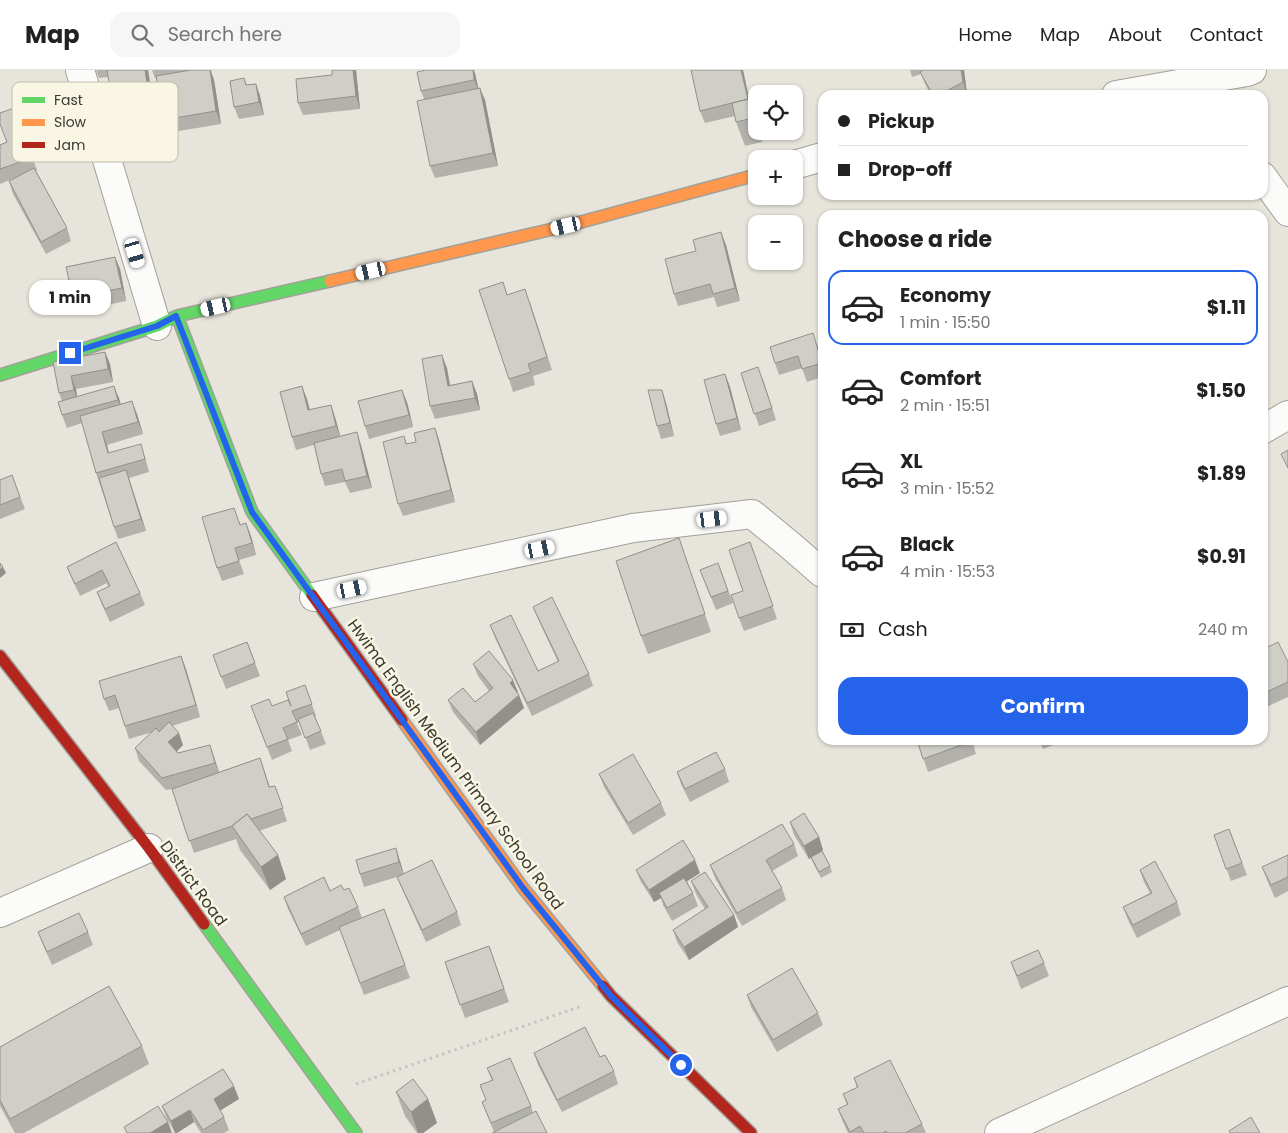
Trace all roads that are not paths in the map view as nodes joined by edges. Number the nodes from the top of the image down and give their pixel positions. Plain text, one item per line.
1 (80, 70) edge
2 (1252, 70) edge
3 (84, 82) edge
4 (1200, 88) edge
5 (1176, 90) edge
6 (818, 158) edge
7 (112, 162) edge
8 (803, 162) edge
9 (748, 177) edge
10 (1268, 184) edge
11 (1288, 212) edge
12 (167, 321) junction
13 (0, 375) edge
14 (1288, 415) edge
15 (1268, 427) edge
16 (818, 570) edge
17 (314, 597) junction
18 (0, 656) edge
19 (149, 848) junction
20 (0, 912) edge
21 (1288, 1001) edge
22 (356, 1133) edge
23 (751, 1133) edge
24 (999, 1133) edge

1 - 3 street
2 - 4 street
4 - 5 street
6 - 8 street
7 - 12 street
9 - 12 street
10 - 11 street
12 - 13 street
12 - 17 street, Hwima English Medium Primary School Road
14 - 15 street
16 - 17 street
17 - 23 street, Hwima English Medium Primary School Road
18 - 19 street, District Road
19 - 20 street
19 - 22 street, District Road
21 - 24 street

